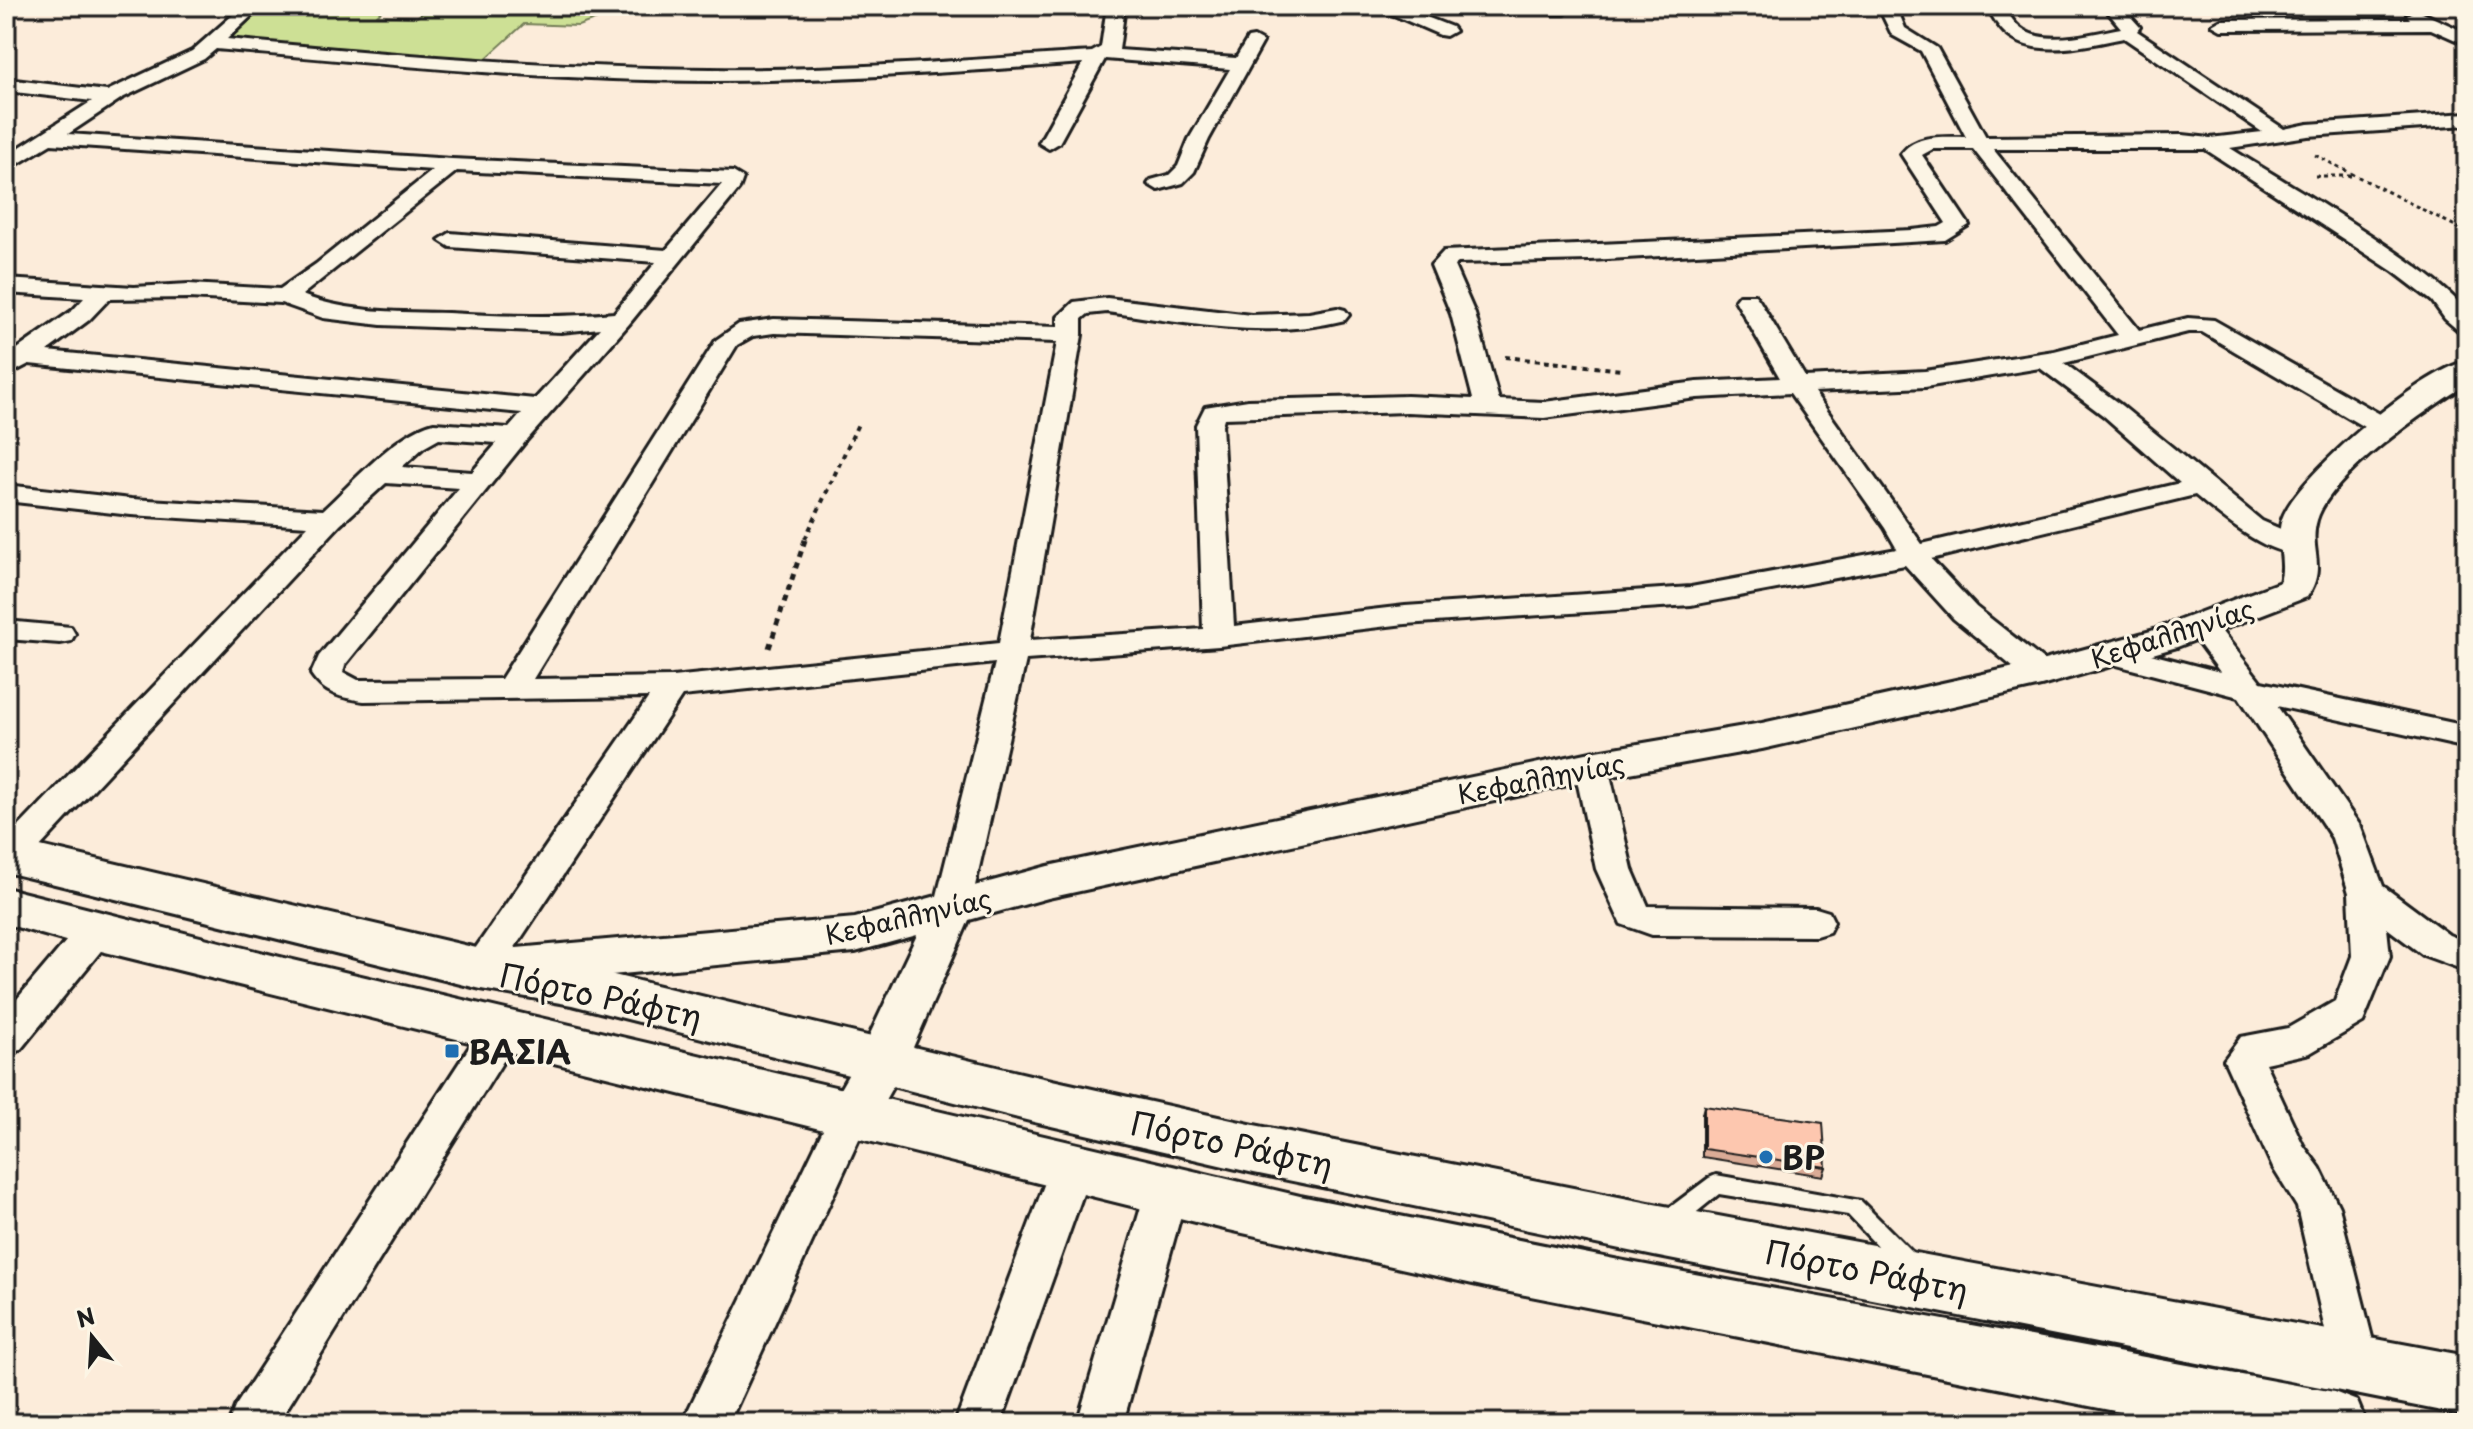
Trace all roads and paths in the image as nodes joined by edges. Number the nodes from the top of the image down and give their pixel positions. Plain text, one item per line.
1 (253, 6) edge
2 (1116, 6) edge
3 (1382, 6) edge
4 (1887, 6) edge
5 (1995, 6) edge
6 (2112, 6) edge
7 (2401, 6) edge
8 (2433, 24) junction
9 (2221, 25) dead end
10 (1446, 31) dead end
11 (2127, 32) junction
12 (2467, 40) edge
13 (1254, 42) dead end
14 (214, 43) junction
15 (1101, 55) junction
16 (1241, 64) junction
17 (6, 85) edge
18 (111, 97) junction
19 (2467, 119) edge
20 (2281, 136) junction
21 (45, 138) junction
22 (1049, 143) dead end
23 (1979, 143) junction
24 (2210, 144) junction
25 (6, 165) edge
26 (452, 165) junction
27 (1158, 184) dead end
28 (2467, 232) edge
29 (450, 240) dead end
30 (673, 257) junction
31 (6, 286) edge
32 (103, 292) junction
33 (285, 296) junction
34 (1747, 300) dead end
35 (1337, 315) dead end
36 (621, 319) junction
37 (2467, 326) edge
38 (1070, 335) junction
39 (2135, 340) junction
40 (1472, 353) junction
41 (2045, 360) junction
42 (16, 362) edge
43 (1633, 372) dead end
44 (2466, 373) edge
45 (1798, 387) junction
46 (1488, 406) junction
47 (543, 407) junction
48 (858, 424) dead end
49 (2385, 428) junction
50 (516, 436) junction
51 (379, 474) junction
52 (479, 481) junction
53 (2200, 486) junction
54 (6, 493) edge
55 (330, 519) junction
56 (2296, 546) junction
57 (1916, 554) junction
58 (2201, 626) junction
59 (6, 630) edge
60 (60, 634) dead end
61 (1219, 637) junction
62 (1013, 651) junction
63 (2112, 654) junction
64 (2041, 674) junction
65 (760, 676) junction
66 (672, 687) junction
67 (510, 690) junction
68 (2250, 690) junction
69 (2467, 737) edge
70 (1591, 766) junction
71 (8, 872) edge
72 (2367, 893) junction
73 (952, 908) junction
74 (1816, 922) dead end
75 (96, 931) junction
76 (2467, 957) edge
77 (481, 969) junction
78 (501, 1031) junction
79 (6, 1039) edge
80 (882, 1061) junction
81 (850, 1115) junction
82 (1071, 1169) junction
83 (1167, 1190) junction
84 (2356, 1365) junction
85 (2467, 1386) edge
86 (252, 1423) edge
87 (705, 1423) edge
88 (978, 1423) edge
89 (1100, 1423) edge
90 (2334, 1423) edge

1 - 14 street
2 - 15 street
3 - 10 street
4 - 23 street
5 - 11 street
6 - 11 street
7 - 8 street
8 - 9 street
8 - 12 street
11 - 20 street
13 - 16 street
14 - 15 street
14 - 18 street
15 - 16 street
15 - 22 street
16 - 27 street
17 - 18 street
18 - 21 street
19 - 20 street
20 - 24 street
20 - 28 path
21 - 25 street
21 - 26 street
23 - 24 street
23 - 39 street
23 - 40 street
24 - 37 street
26 - 30 street
26 - 33 street
29 - 30 street
30 - 36 street
31 - 32 street
32 - 33 street
32 - 42 street
33 - 36 street
34 - 45 street
35 - 38 street
36 - 47 street
38 - 62 street
38 - 67 street
39 - 41 street
39 - 49 street
40 - 43 path
40 - 46 street
41 - 45 street
41 - 53 street
42 - 47 street
44 - 49 street, Κεφαλληνίας
45 - 46 street
45 - 57 street
46 - 61 street
47 - 50 street
48 - 65 path
49 - 56 street, Κεφαλληνίας
50 - 51 street
50 - 52 street
51 - 52 street
51 - 55 street
52 - 67 street
53 - 56 street
53 - 57 street
54 - 55 street
55 - 71 street
56 - 58 street, Κεφαλληνίας
57 - 61 street
57 - 64 street
58 - 63 street, Κεφαλληνίας
58 - 68 street
59 - 60 street
61 - 62 street
62 - 65 street
62 - 73 street
63 - 64 street, Κεφαλληνίας
63 - 68 street
64 - 70 street, Κεφαλληνίας
65 - 66 street
66 - 67 street
66 - 77 street
68 - 69 street
68 - 72 street
70 - 73 street, Κεφαλληνίας
70 - 74 street
71 - 75 main road, Πόρτο Ράφτη
71 - 77 main road, Πόρτο Ράφτη
72 - 76 street
72 - 84 street
73 - 77 street, Κεφαλληνίας
73 - 80 street
75 - 78 main road, Πόρτο Ράφτη
75 - 79 street
77 - 80 main road, Πόρτο Ράφτη
78 - 81 main road, Πόρτο Ράφτη
78 - 86 street
80 - 81 street
80 - 84 main road, Πόρτο Ράφτη
81 - 82 main road, Πόρτο Ράφτη
81 - 87 street
82 - 83 main road, Πόρτο Ράφτη
82 - 88 street
83 - 89 street
83 - 90 main road, Πόρτο Ράφτη
84 - 85 main road, Πόρτο Ράφτη

